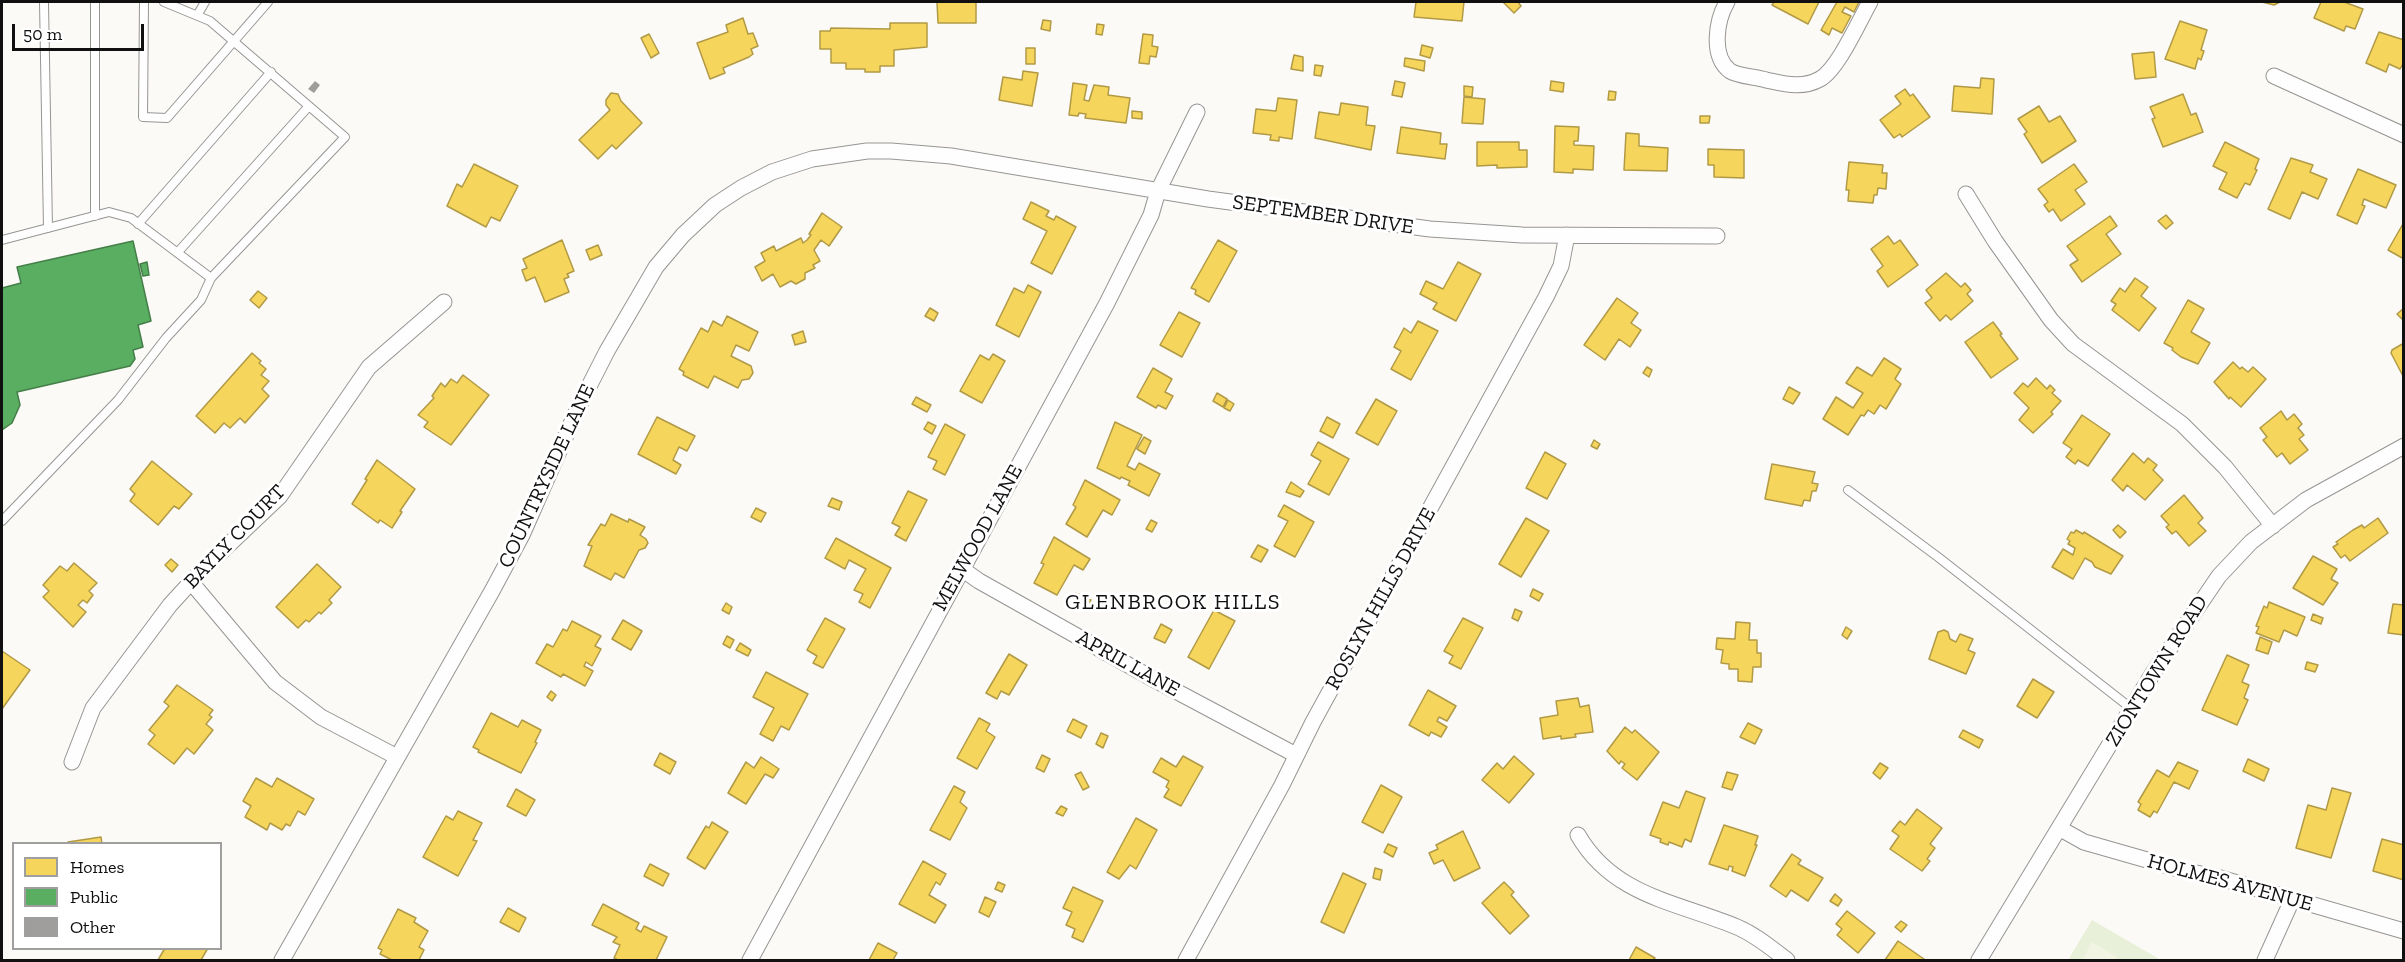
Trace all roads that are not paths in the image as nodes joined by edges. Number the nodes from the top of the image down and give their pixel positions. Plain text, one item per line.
1 (44, 2) edge
2 (96, 2) edge
3 (144, 2) edge
4 (164, 2) edge
5 (205, 2) edge
6 (268, 2) edge
7 (1870, 2) edge
8 (1723, 8) edge
9 (198, 14) junction
10 (234, 40) junction
11 (271, 72) junction
12 (2274, 76) dead end
13 (309, 106) junction
14 (1197, 112) dead end
15 (2403, 135) edge
16 (933, 154) joint
17 (1158, 191) junction
18 (1966, 194) dead end
19 (95, 216) junction
20 (138, 224) junction
21 (48, 228) junction
22 (1567, 235) junction
23 (1717, 236) dead end
24 (2, 240) edge
25 (178, 252) junction
26 (211, 278) junction
27 (444, 302) dead end
28 (2403, 446) edge
29 (1848, 490) dead end
30 (2, 521) edge
31 (2273, 526) junction
32 (962, 569) junction
33 (191, 582) junction
34 (2132, 709) junction
35 (1296, 755) junction
36 (397, 757) junction
37 (72, 762) dead end
38 (2060, 828) junction
39 (1578, 835) dead end
40 (2292, 900) junction
41 (2403, 931) edge
42 (282, 960) edge
43 (750, 960) edge
44 (1186, 960) edge
45 (1787, 960) edge
46 (1979, 960) edge
47 (2265, 960) edge

1 - 21 lane
2 - 19 lane
3 - 10 lane
4 - 9 lane
5 - 9 lane
6 - 10 lane
7 - 8 street
9 - 10 lane
10 - 11 lane
11 - 13 lane
11 - 20 lane
12 - 15 street
13 - 25 lane
13 - 26 lane
14 - 17 street, MELWOOD LANE
16 - 17 street, SEPTEMBER DRIVE
16 - 36 street, COUNTRYSIDE LANE
17 - 22 street, SEPTEMBER DRIVE
17 - 32 street, MELWOOD LANE
18 - 31 street
19 - 20 lane
19 - 21 lane
20 - 25 lane
21 - 24 lane
22 - 23 street, SEPTEMBER DRIVE
22 - 35 street, ROSLYN HILLS DRIVE
25 - 26 lane
26 - 30 lane
27 - 33 street, BAYLY COURT
28 - 31 street, ZIONTOWN ROAD
29 - 34 lane
31 - 34 street, ZIONTOWN ROAD
32 - 35 street, APRIL LANE
32 - 43 street, MELWOOD LANE
33 - 36 street
33 - 37 street, BAYLY COURT
34 - 38 street, ZIONTOWN ROAD
35 - 44 street, ROSLYN HILLS DRIVE
36 - 42 street, COUNTRYSIDE LANE
38 - 40 street, HOLMES AVENUE
38 - 46 street, ZIONTOWN ROAD
39 - 45 street
40 - 41 street, HOLMES AVENUE
40 - 47 street

